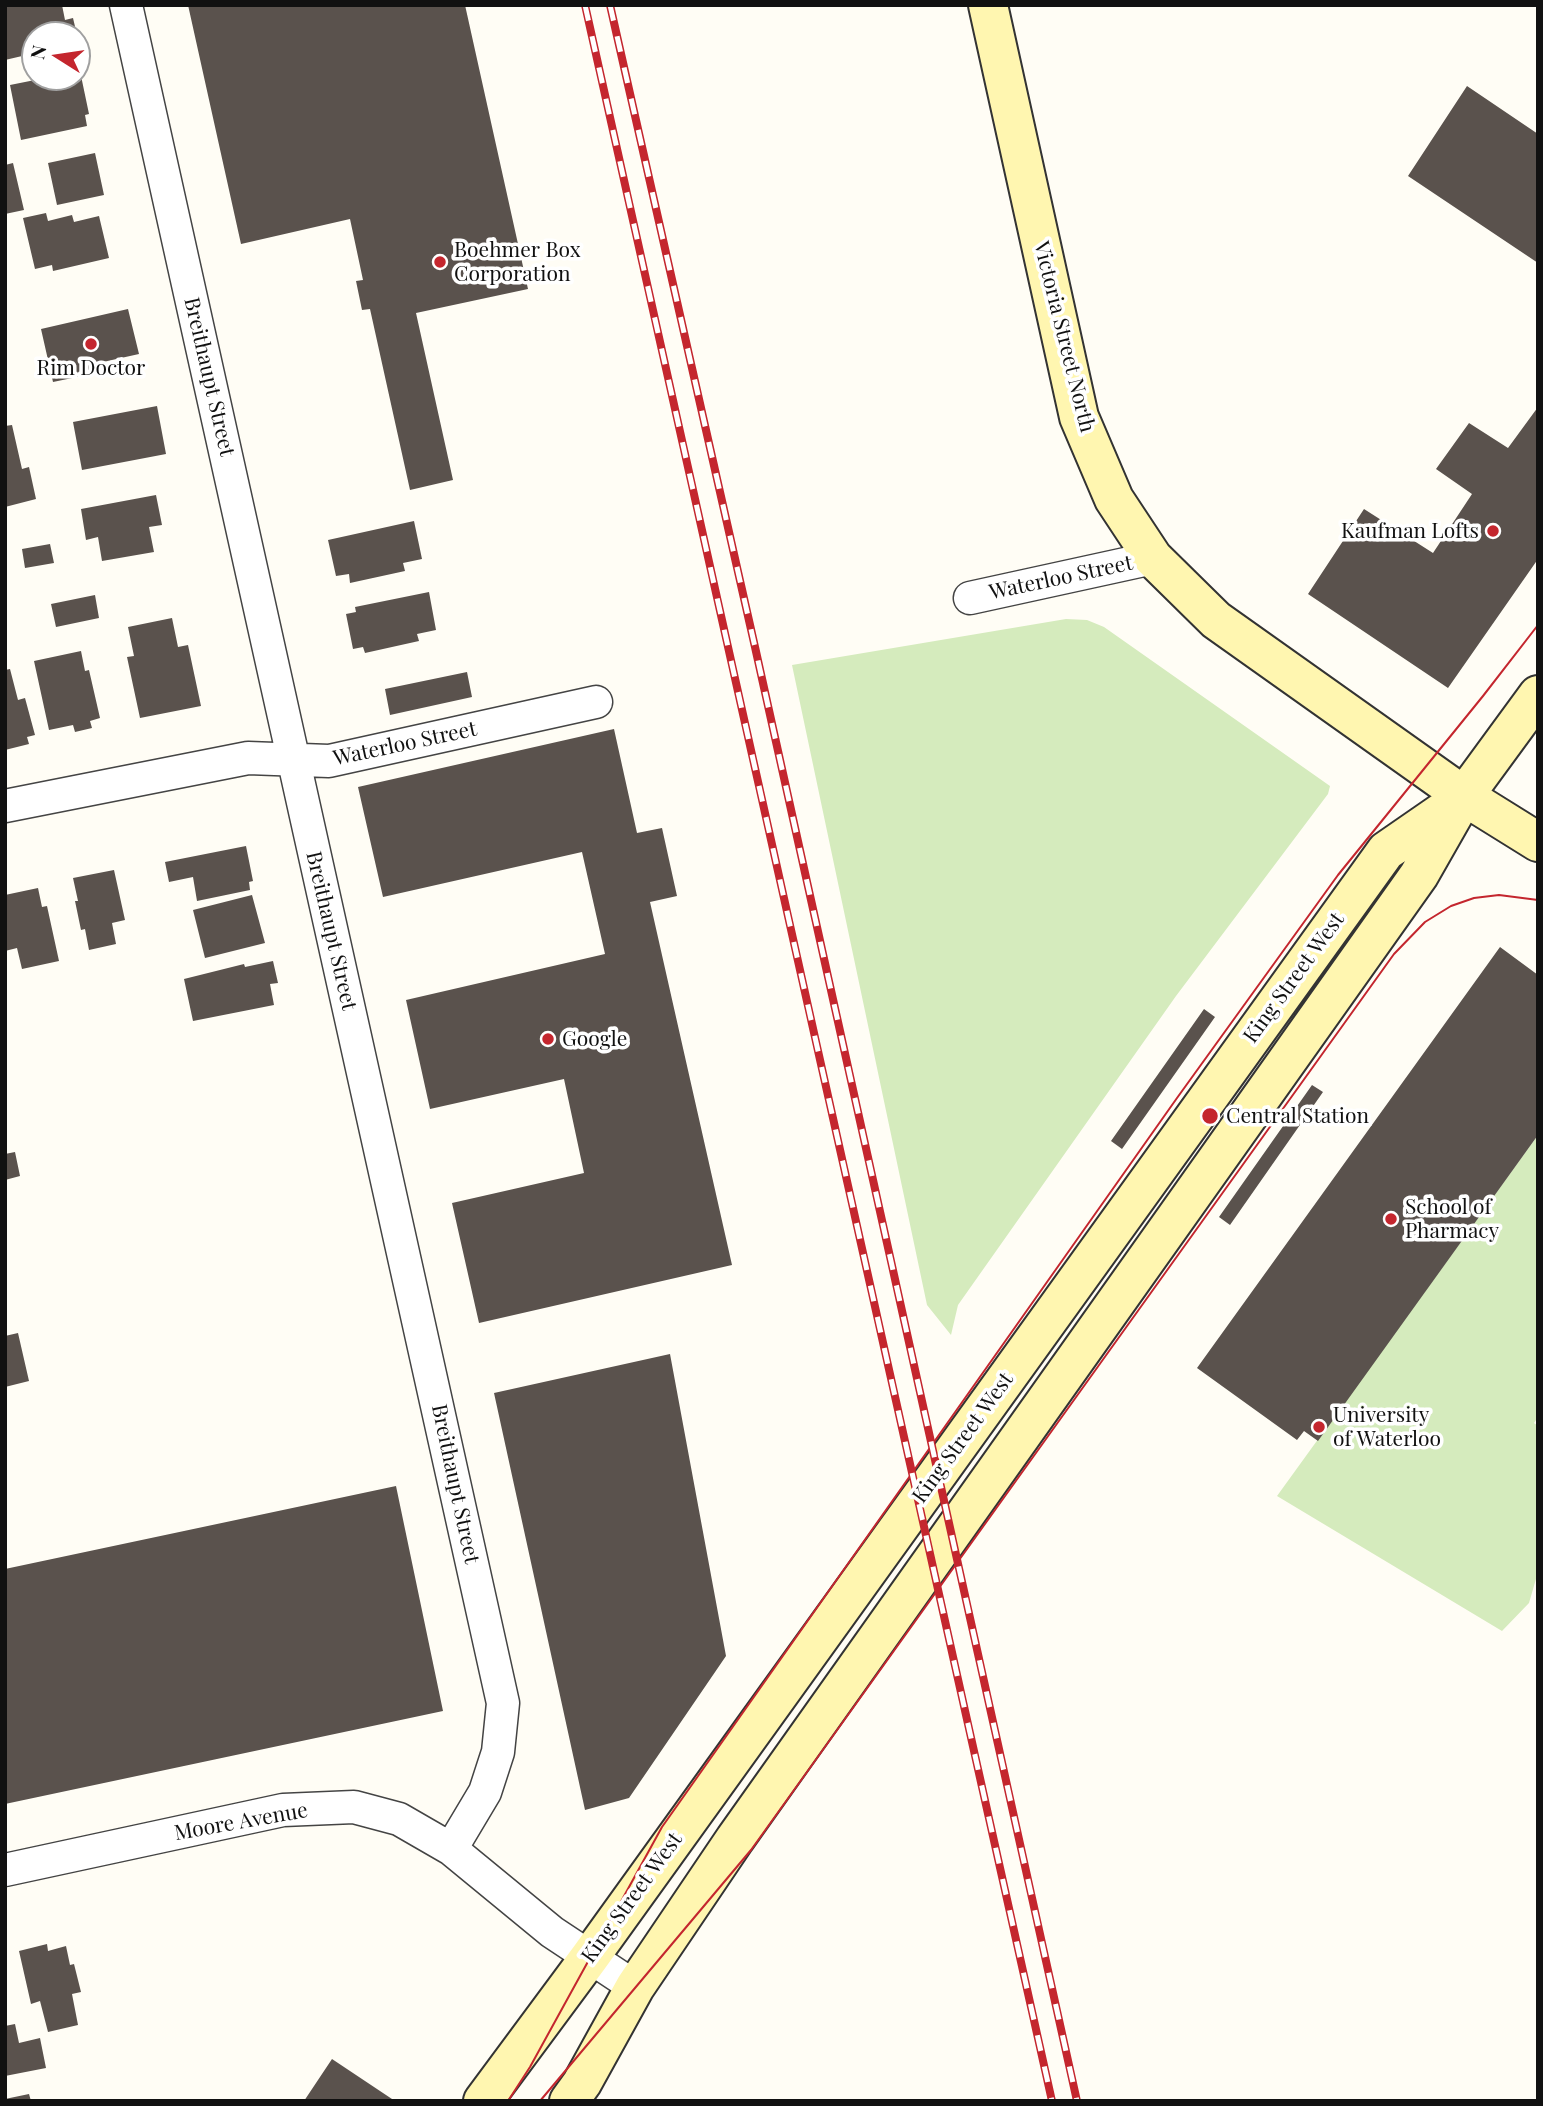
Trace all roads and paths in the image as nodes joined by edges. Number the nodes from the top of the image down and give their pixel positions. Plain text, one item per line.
1 (126, 5) edge
2 (988, 5) edge
3 (1153, 558) junction
4 (970, 598) dead end
5 (1538, 695) edge
6 (596, 702) dead end
7 (293, 758) junction
8 (1464, 796) junction
9 (5, 806) edge
10 (1538, 842) edge
11 (451, 1849) junction
12 (5, 1870) edge
13 (589, 1958) junction
14 (635, 1987) junction
15 (483, 2101) edge
16 (569, 2101) edge

1 - 7 street, Breithaupt Street
2 - 3 main road, Victoria Street North
3 - 4 street, Waterloo Street
3 - 8 main road, Victoria Street North
5 - 8 main road, King Street West
6 - 7 street, Waterloo Street
7 - 9 street, Waterloo Street
7 - 11 street, Breithaupt Street
8 - 10 main road, Victoria Street North
8 - 13 main road, King Street West
8 - 14 main road, King Street West
11 - 12 street, Moore Avenue
11 - 13 street, Moore Avenue
13 - 14 street, Moore Avenue
13 - 15 main road, King Street West
14 - 16 main road, King Street West

